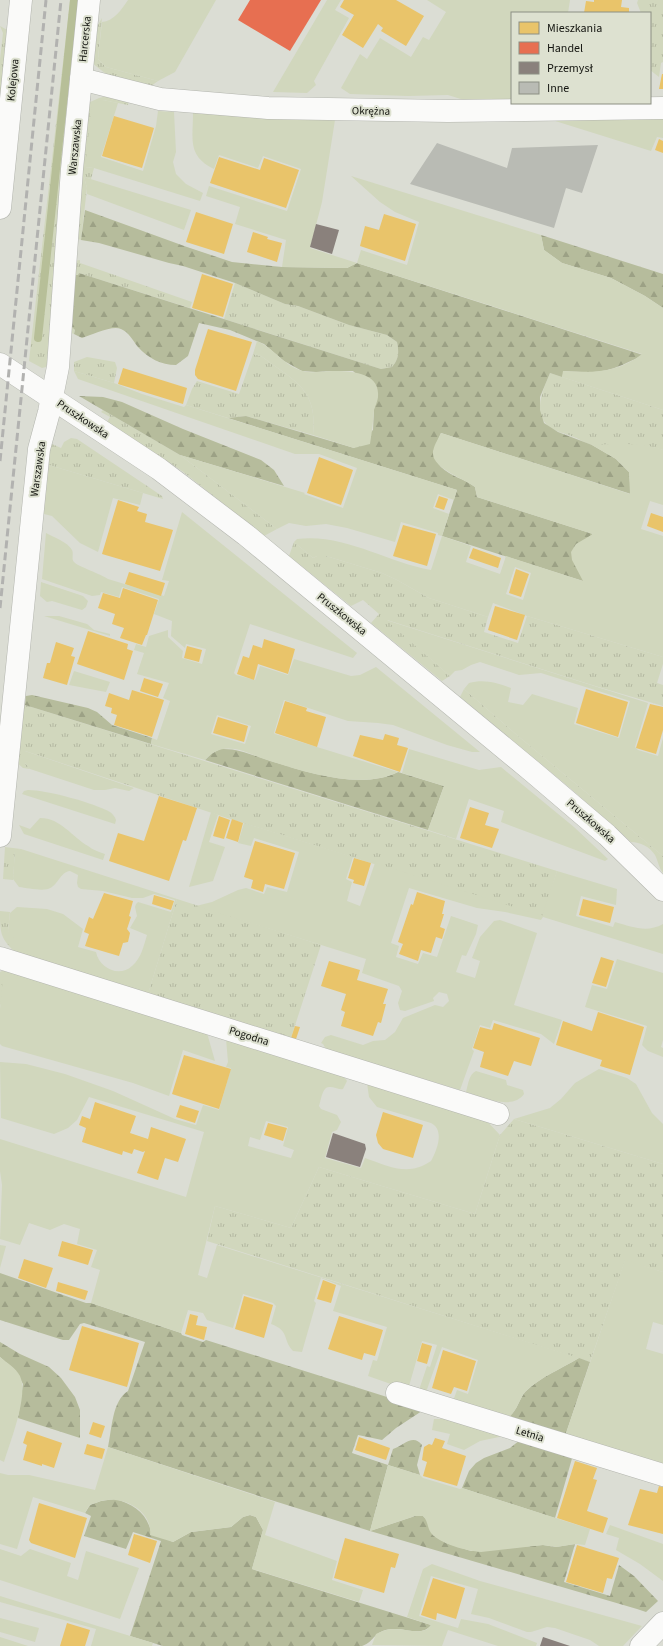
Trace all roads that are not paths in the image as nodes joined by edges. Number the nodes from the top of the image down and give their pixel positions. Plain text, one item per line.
1 (21, 0) edge
2 (89, 0) edge
3 (82, 79) junction
4 (663, 108) edge
5 (0, 208) edge
6 (0, 364) edge
7 (52, 398) junction
8 (0, 836) edge
9 (663, 890) edge
10 (0, 958) edge
11 (498, 1114) dead end
12 (396, 1393) dead end
13 (663, 1475) edge
14 (663, 1623) edge
15 (641, 1646) edge

1 - 5 street, Kolejowa
2 - 3 street, Harcerska
3 - 4 street, Okrężna
3 - 7 street, Warszawska
6 - 7 street, Pruszkowska
7 - 8 street, Warszawska
7 - 9 street, Pruszkowska
10 - 11 street, Pogodna
12 - 13 street, Letnia
14 - 15 street

